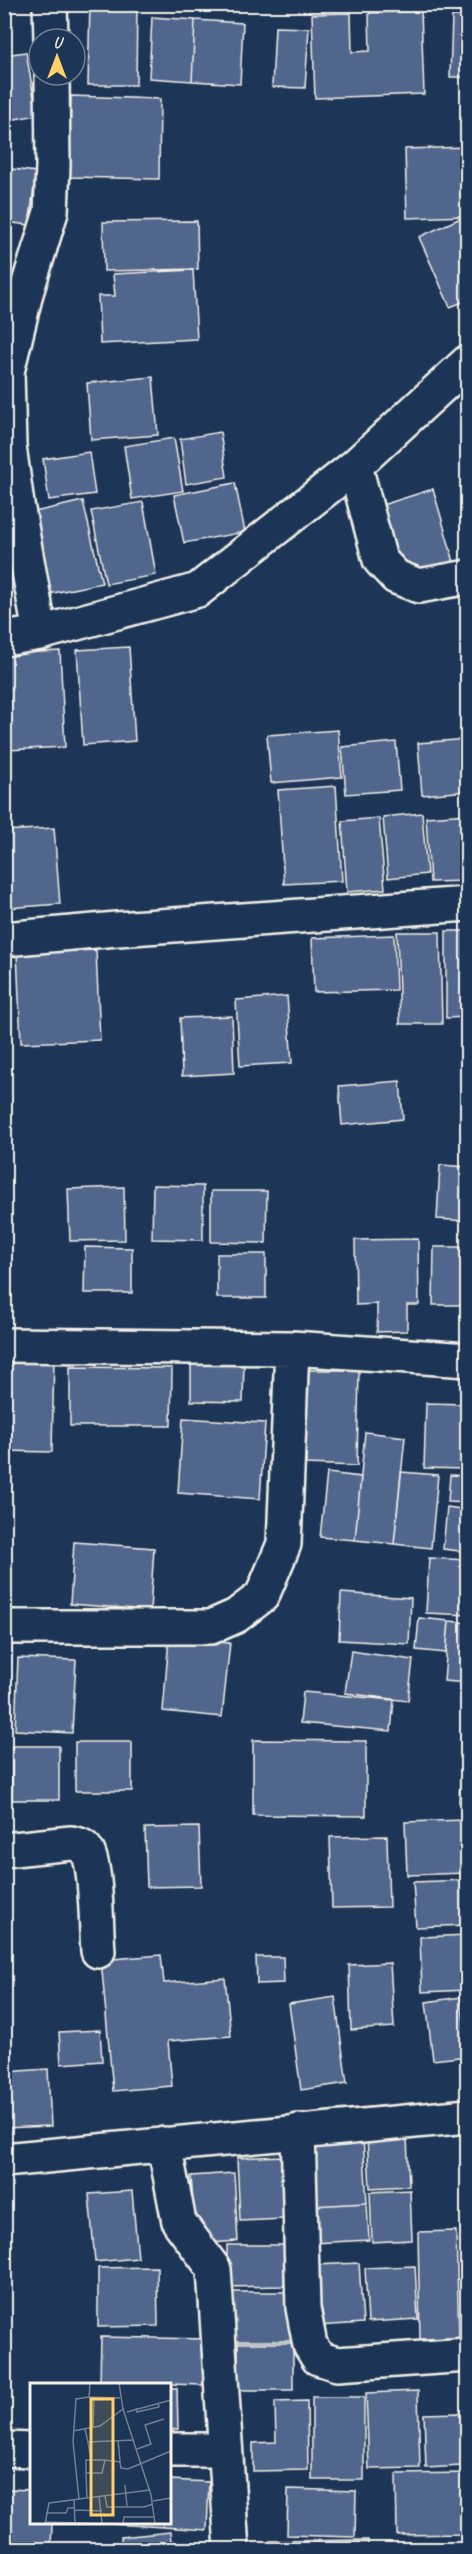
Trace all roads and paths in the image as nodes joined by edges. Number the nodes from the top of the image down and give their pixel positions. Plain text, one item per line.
1 (50, 4) edge
2 (51, 27) edge
3 (52, 87) edge
4 (15, 293) edge
5 (468, 362) edge
6 (355, 466) junction
7 (468, 577) edge
8 (40, 633) junction
9 (4, 639) edge
10 (468, 904) edge
11 (4, 939) edge
12 (4, 1345) edge
13 (292, 1348) junction
14 (468, 1360) edge
15 (4, 1627) edge
16 (4, 1850) edge
17 (98, 1951) dead end
18 (468, 2116) edge
19 (298, 2131) junction
20 (164, 2144) junction
21 (4, 2160) edge
22 (468, 2355) edge
23 (4, 2450) edge
24 (30, 2450) edge
25 (171, 2450) edge
26 (225, 2450) junction
27 (232, 2550) edge

1 - 2 street
3 - 4 street
4 - 8 street
5 - 6 street
6 - 7 street
6 - 8 street
8 - 9 street
10 - 11 street
12 - 13 street
13 - 14 street
13 - 15 street
16 - 17 street
18 - 19 street
19 - 20 street
19 - 22 street
20 - 21 street
20 - 26 street
23 - 24 street
25 - 26 street
26 - 27 street

